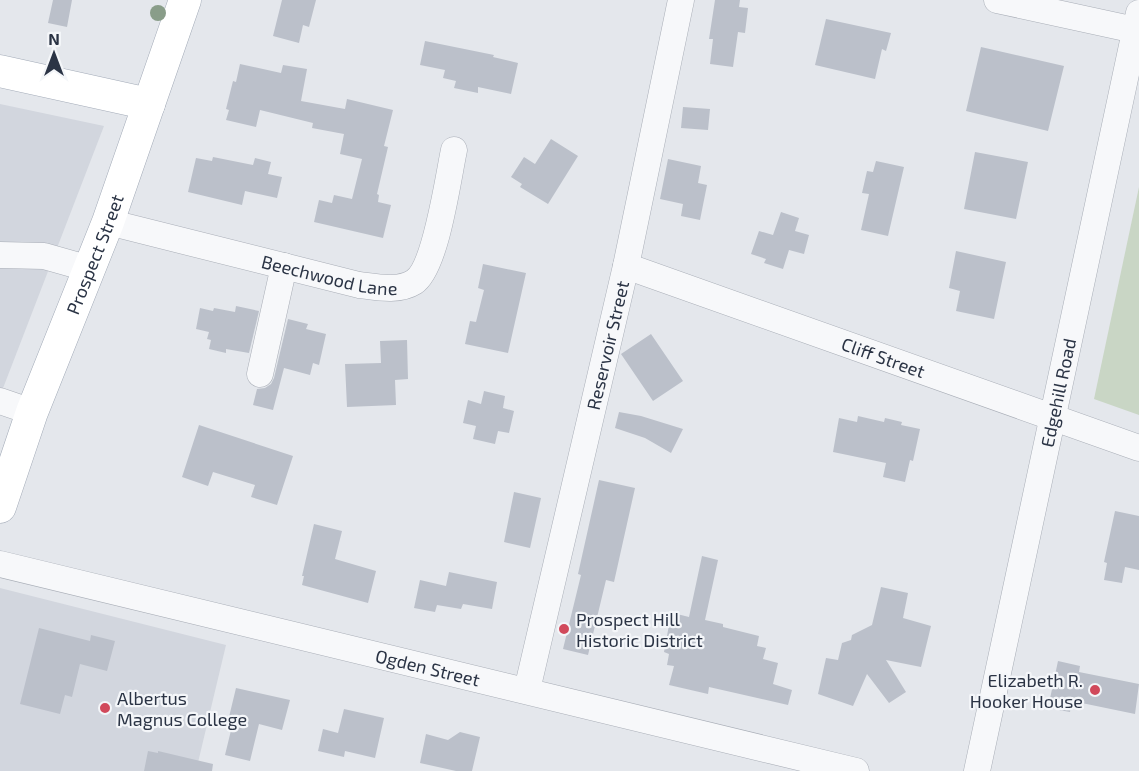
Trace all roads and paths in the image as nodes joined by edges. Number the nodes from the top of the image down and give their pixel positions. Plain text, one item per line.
1 (186, 0) edge
2 (681, 0) edge
3 (997, 0) edge
4 (1137, 21) edge
5 (0, 71) edge
6 (148, 104) junction
7 (454, 150) dead end
8 (108, 222) junction
9 (0, 255) edge
10 (284, 266) junction
11 (626, 266) junction
12 (90, 269) junction
13 (260, 374) dead end
14 (0, 401) edge
15 (32, 412) junction
16 (1053, 419) junction
17 (1139, 448) edge
18 (0, 507) edge
19 (0, 564) edge
20 (526, 690) junction
21 (856, 771) edge
22 (977, 771) edge

1 - 6 main road, Prospect Street
2 - 11 street, Reservoir Street
3 - 4 street
4 - 16 street, Edgehill Road
5 - 6 main road
6 - 8 main road, Prospect Street
7 - 10 street, Beechwood Lane
8 - 10 street, Beechwood Lane
8 - 12 main road, Prospect Street
9 - 12 street
10 - 13 street
11 - 16 street, Cliff Street
11 - 20 street, Reservoir Street
12 - 15 main road, Prospect Street
14 - 15 street
15 - 18 main road, Prospect Street
16 - 17 street, Cliff Street
16 - 22 street, Edgehill Road
19 - 20 street, Ogden Street
20 - 21 street, Ogden Street

